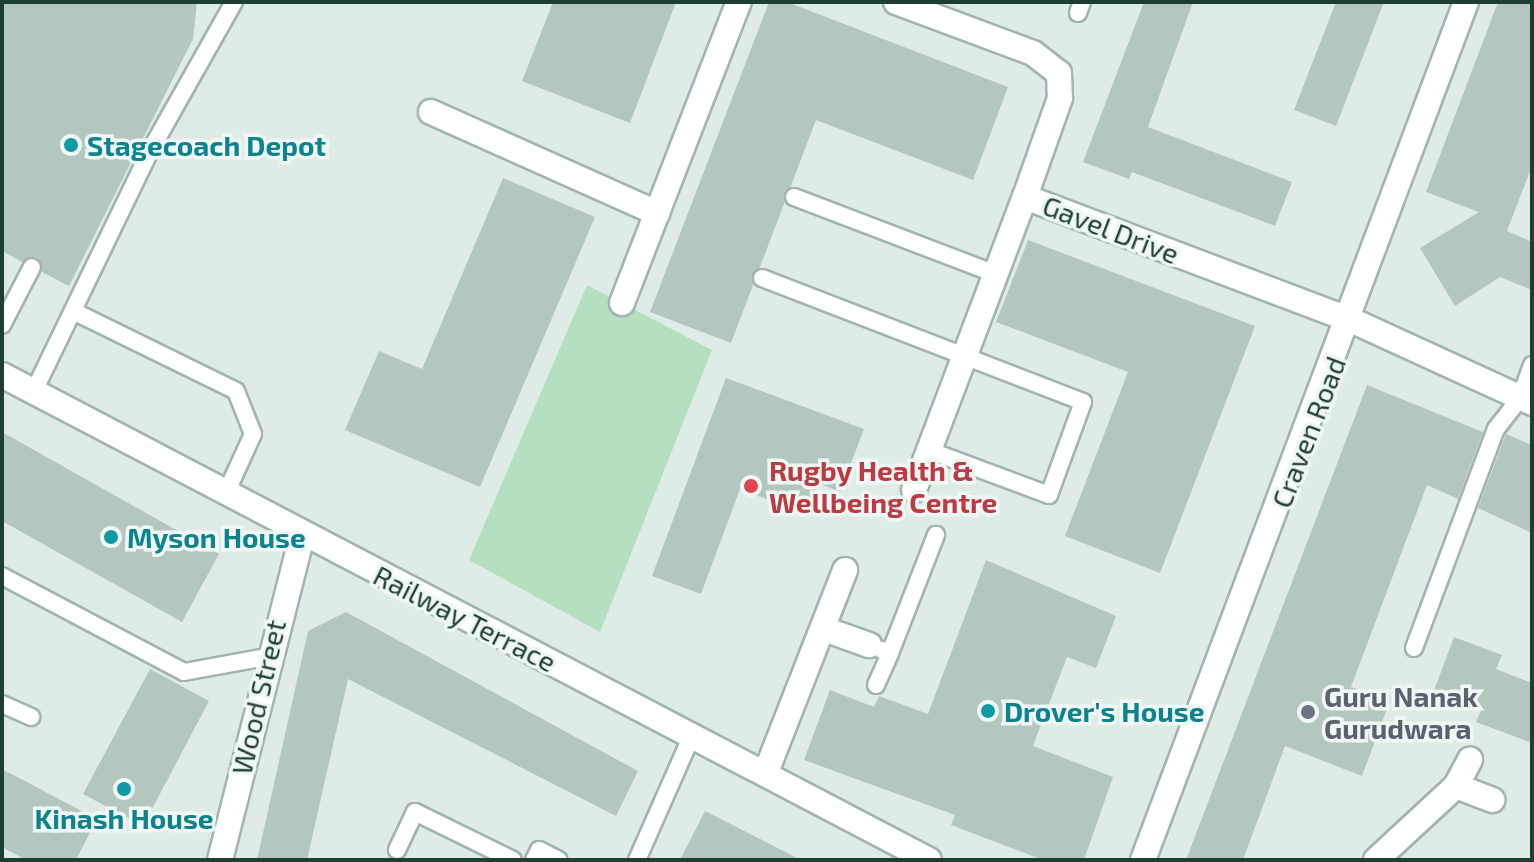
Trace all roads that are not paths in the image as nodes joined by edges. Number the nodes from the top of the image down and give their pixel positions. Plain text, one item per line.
1 (234, 2) edge
2 (739, 2) edge
3 (896, 2) edge
4 (1466, 2) edge
5 (431, 112) dead end
6 (794, 197) dead end
7 (1025, 197) junction
8 (657, 213) junction
9 (32, 267) dead end
10 (996, 274) junction
11 (762, 278) dead end
12 (622, 303) dead end
13 (77, 313) junction
14 (1351, 320) junction
15 (2, 325) edge
16 (965, 355) junction
17 (1532, 365) edge
18 (2, 375) edge
19 (34, 391) junction
20 (1526, 400) edge
21 (928, 450) junction
22 (914, 490) dead end
23 (226, 493) junction
24 (302, 535) junction
25 (936, 535) dead end
26 (845, 570) dead end
27 (2, 576) edge
28 (824, 629) junction
29 (1414, 648) dead end
30 (880, 649) junction
31 (266, 657) junction
32 (876, 685) dead end
33 (2, 704) edge
34 (31, 717) dead end
35 (693, 733) junction
36 (1470, 760) dead end
37 (766, 772) junction
38 (1456, 786) junction
39 (1492, 800) dead end
40 (397, 850) dead end
41 (220, 860) edge
42 (513, 860) edge
43 (534, 860) edge
44 (559, 860) edge
45 (637, 860) edge
46 (929, 860) edge
47 (1143, 860) edge
48 (1376, 860) edge

1 - 13 lane
2 - 8 street
3 - 7 street, Gavel Drive
4 - 14 street, Craven Road
5 - 8 street
6 - 10 lane
7 - 10 street
7 - 14 street, Gavel Drive
8 - 12 street
9 - 15 lane
10 - 16 street
11 - 16 lane
13 - 19 lane
13 - 23 lane
14 - 20 street, Gavel Drive
14 - 47 street, Craven Road
16 - 21 street
16 - 21 lane
17 - 20 lane
18 - 19 street, Railway Terrace
19 - 23 street, Railway Terrace
20 - 29 lane
21 - 22 street
23 - 24 street, Railway Terrace
24 - 31 street, Wood Street
24 - 35 street, Railway Terrace
25 - 30 lane
26 - 28 street
27 - 31 lane
28 - 30 street
28 - 37 street
30 - 32 lane
31 - 41 street, Wood Street
33 - 34 lane
35 - 37 street, Railway Terrace
35 - 45 lane
36 - 38 street
37 - 46 street, Railway Terrace
38 - 39 street
38 - 48 street
40 - 42 lane
43 - 44 lane

